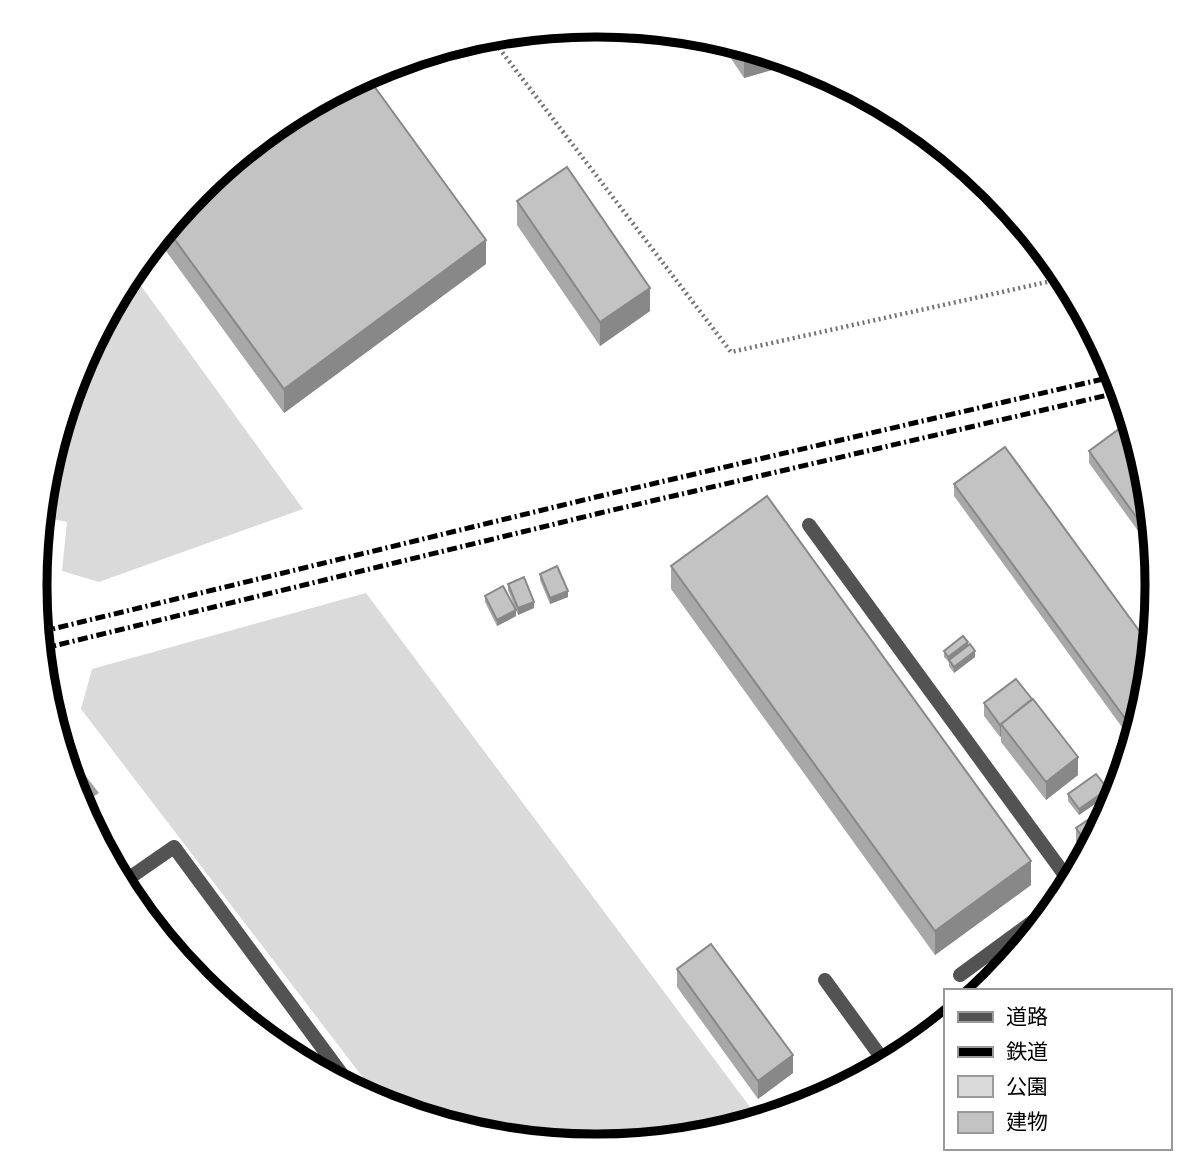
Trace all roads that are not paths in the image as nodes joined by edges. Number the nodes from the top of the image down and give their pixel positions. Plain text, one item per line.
1 (809, 525) dead end
2 (1063, 873) edge
3 (131, 876) edge
4 (1016, 939) edge
5 (960, 975) dead end
6 (825, 980) dead end
7 (880, 1055) edge
8 (339, 1070) edge

1 - 2 street
3 - 8 street
4 - 5 street
6 - 7 street

